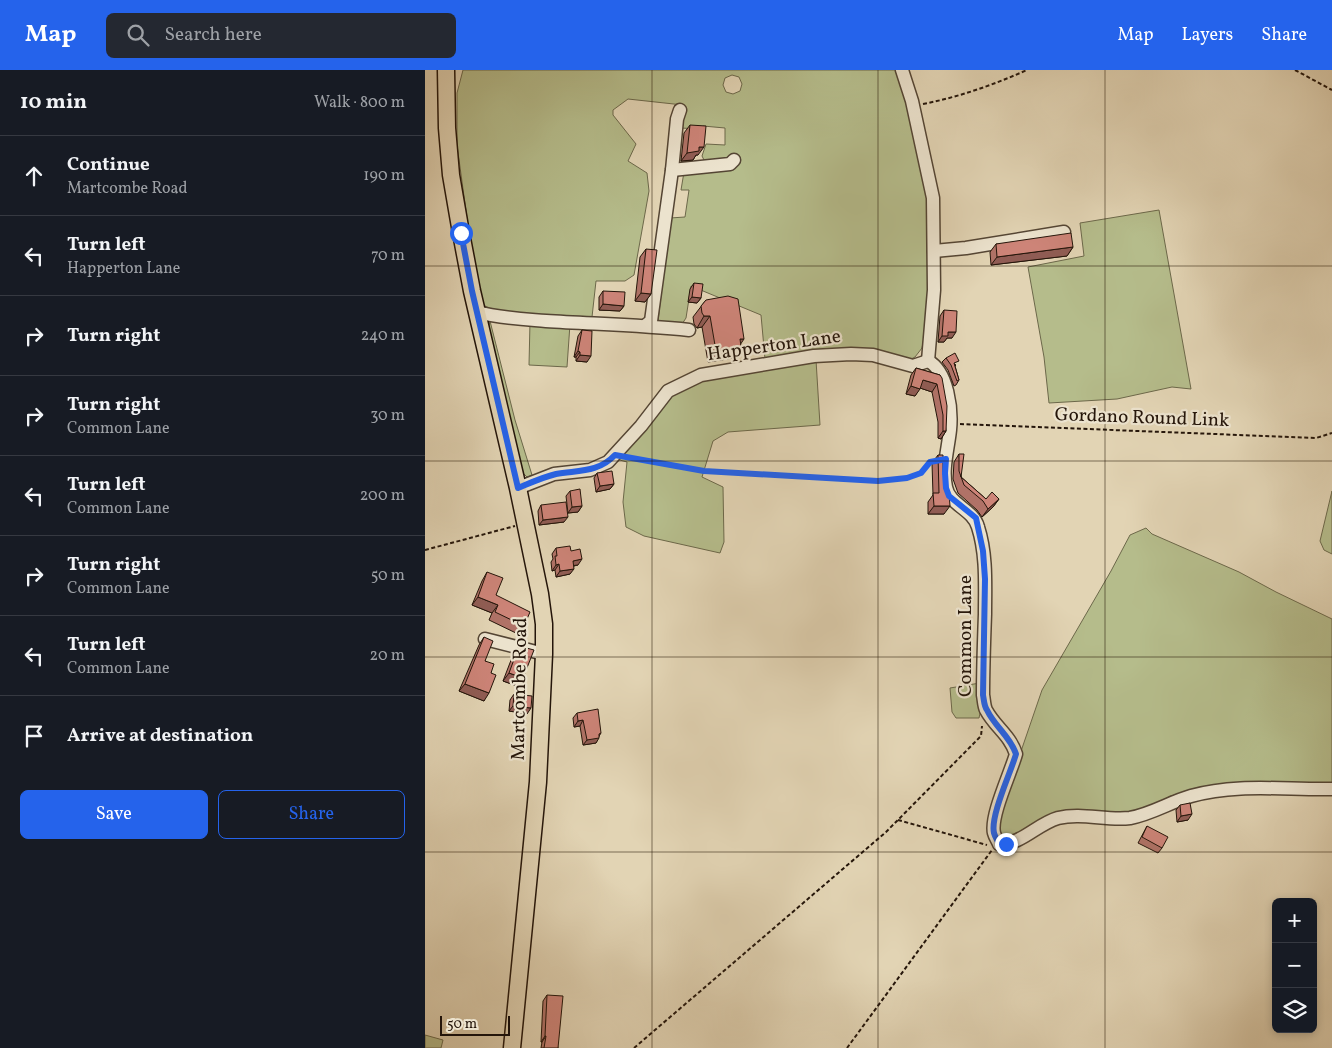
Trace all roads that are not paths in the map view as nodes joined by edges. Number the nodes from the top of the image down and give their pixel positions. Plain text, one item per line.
1 (446, 70) edge
2 (902, 70) edge
3 (680, 110) dead end
4 (735, 160) dead end
5 (672, 170) junction
6 (1064, 232) edge
7 (934, 251) junction
8 (477, 312) junction
9 (646, 325) junction
10 (689, 330) dead end
11 (928, 361) junction
12 (518, 488) junction
13 (485, 639) edge
14 (544, 654) junction
15 (1332, 789) edge
16 (512, 1048) edge

1 - 8 main road, Martcombe Road
2 - 7 street
3 - 5 street
4 - 5 street
5 - 9 street
6 - 7 street
7 - 11 street
8 - 9 street
8 - 12 main road, Martcombe Road
9 - 10 street
11 - 12 street, Happerton Lane
11 - 15 street, Common Lane
12 - 14 main road, Martcombe Road
13 - 14 street
14 - 16 main road, Martcombe Road

